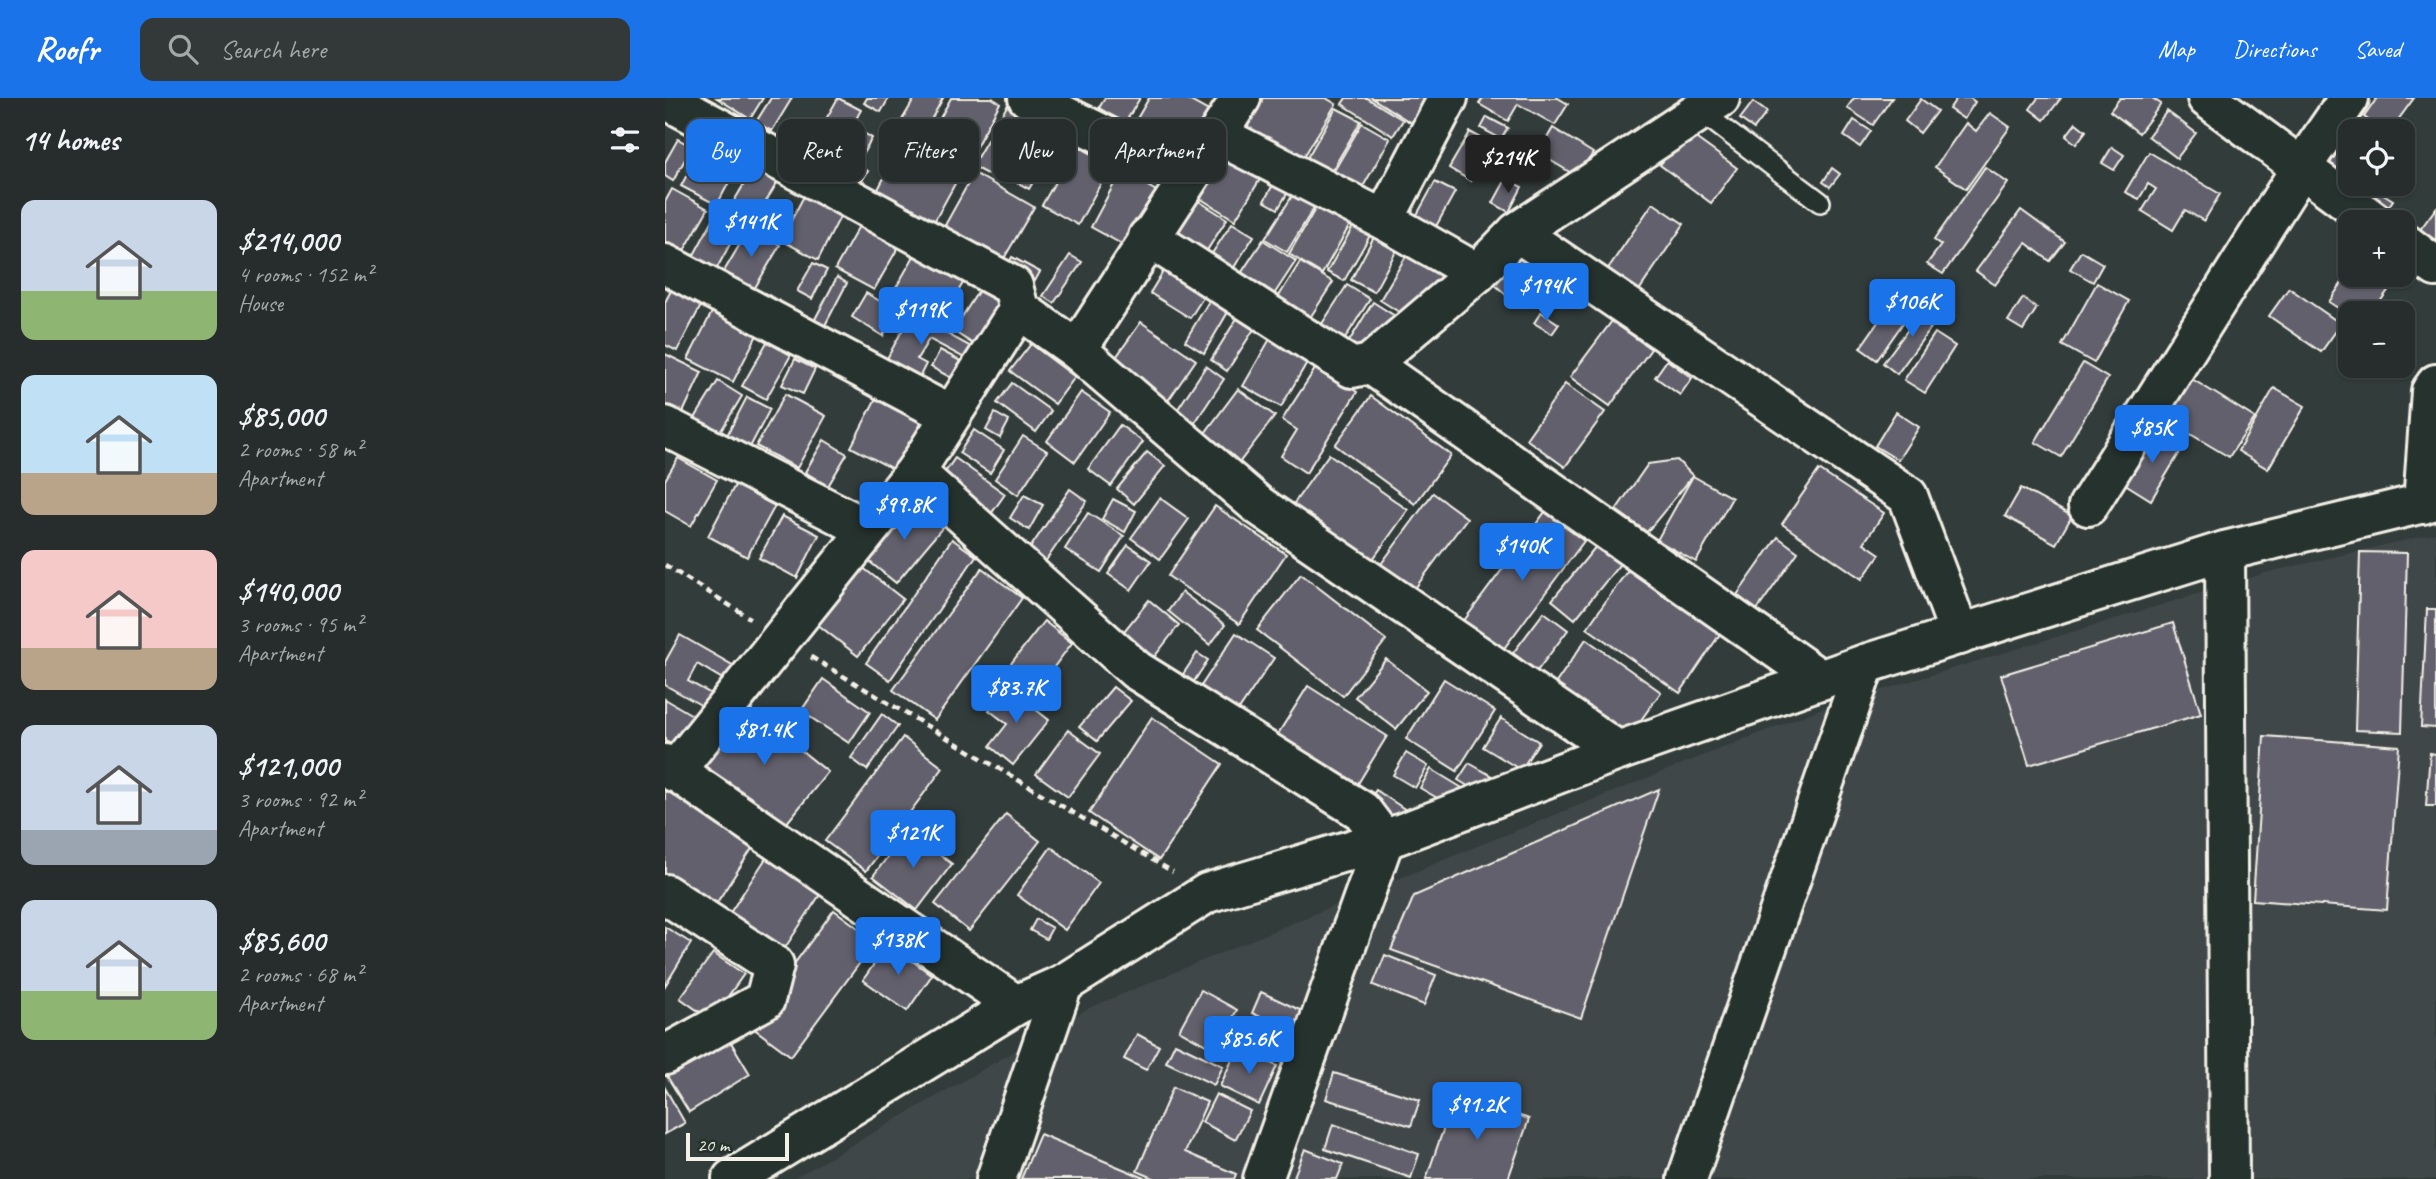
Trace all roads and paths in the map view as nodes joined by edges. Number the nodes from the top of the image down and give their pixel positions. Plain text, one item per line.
1 (1028, 98) edge
2 (1241, 98) edge
3 (1448, 98) edge
4 (2207, 98) edge
5 (2349, 98) edge
6 (665, 99) edge
7 (1702, 102) edge
8 (1226, 122) edge
9 (1090, 128) edge
10 (1226, 139) edge
11 (2301, 168) junction
12 (1184, 182) edge
13 (1820, 202) dead end
14 (2359, 210) edge
15 (1384, 220) junction
16 (1517, 232) junction
17 (1148, 237) junction
18 (2415, 251) edge
19 (665, 264) edge
20 (2436, 267) edge
21 (1477, 273) junction
22 (1019, 309) junction
23 (1077, 350) junction
24 (1370, 364) junction
25 (2436, 384) edge
26 (950, 415) junction
27 (665, 426) edge
28 (915, 472) junction
29 (2429, 502) edge
30 (2088, 506) dead end
31 (867, 529) junction
32 (2225, 551) junction
33 (665, 565) edge
34 (1960, 635) junction
35 (783, 641) junction
36 (1865, 664) junction
37 (1821, 680) junction
38 (1618, 751) junction
39 (670, 768) edge
40 (1384, 840) junction
41 (1207, 893) junction
42 (665, 894) edge
43 (1063, 984) junction
44 (1016, 1005) junction
45 (665, 1055) edge
46 (732, 1179) edge
47 (996, 1179) edge
48 (1263, 1179) edge
49 (1687, 1179) edge
50 (2229, 1179) edge

1 - 9 street
2 - 8 street
3 - 15 street
4 - 11 street
5 - 11 street
6 - 22 street
7 - 13 lane
7 - 16 street
10 - 15 street
11 - 14 street
11 - 30 street
12 - 17 street
15 - 21 street
16 - 21 street
16 - 34 street
17 - 23 street
17 - 24 street
18 - 20 street
19 - 26 street
21 - 24 street
22 - 23 street
22 - 26 street
23 - 38 street
24 - 37 street
25 - 29 street
26 - 28 street
27 - 31 street
28 - 31 street
28 - 40 street
29 - 32 street
31 - 35 street
32 - 34 street
32 - 50 street
33 - 35 path
34 - 36 street
35 - 39 street
35 - 41 path
36 - 37 street
36 - 49 street
37 - 38 street
38 - 40 street
39 - 44 street
40 - 41 street
40 - 48 street
41 - 43 street
42 - 45 street
43 - 44 street
43 - 47 street
44 - 46 street

